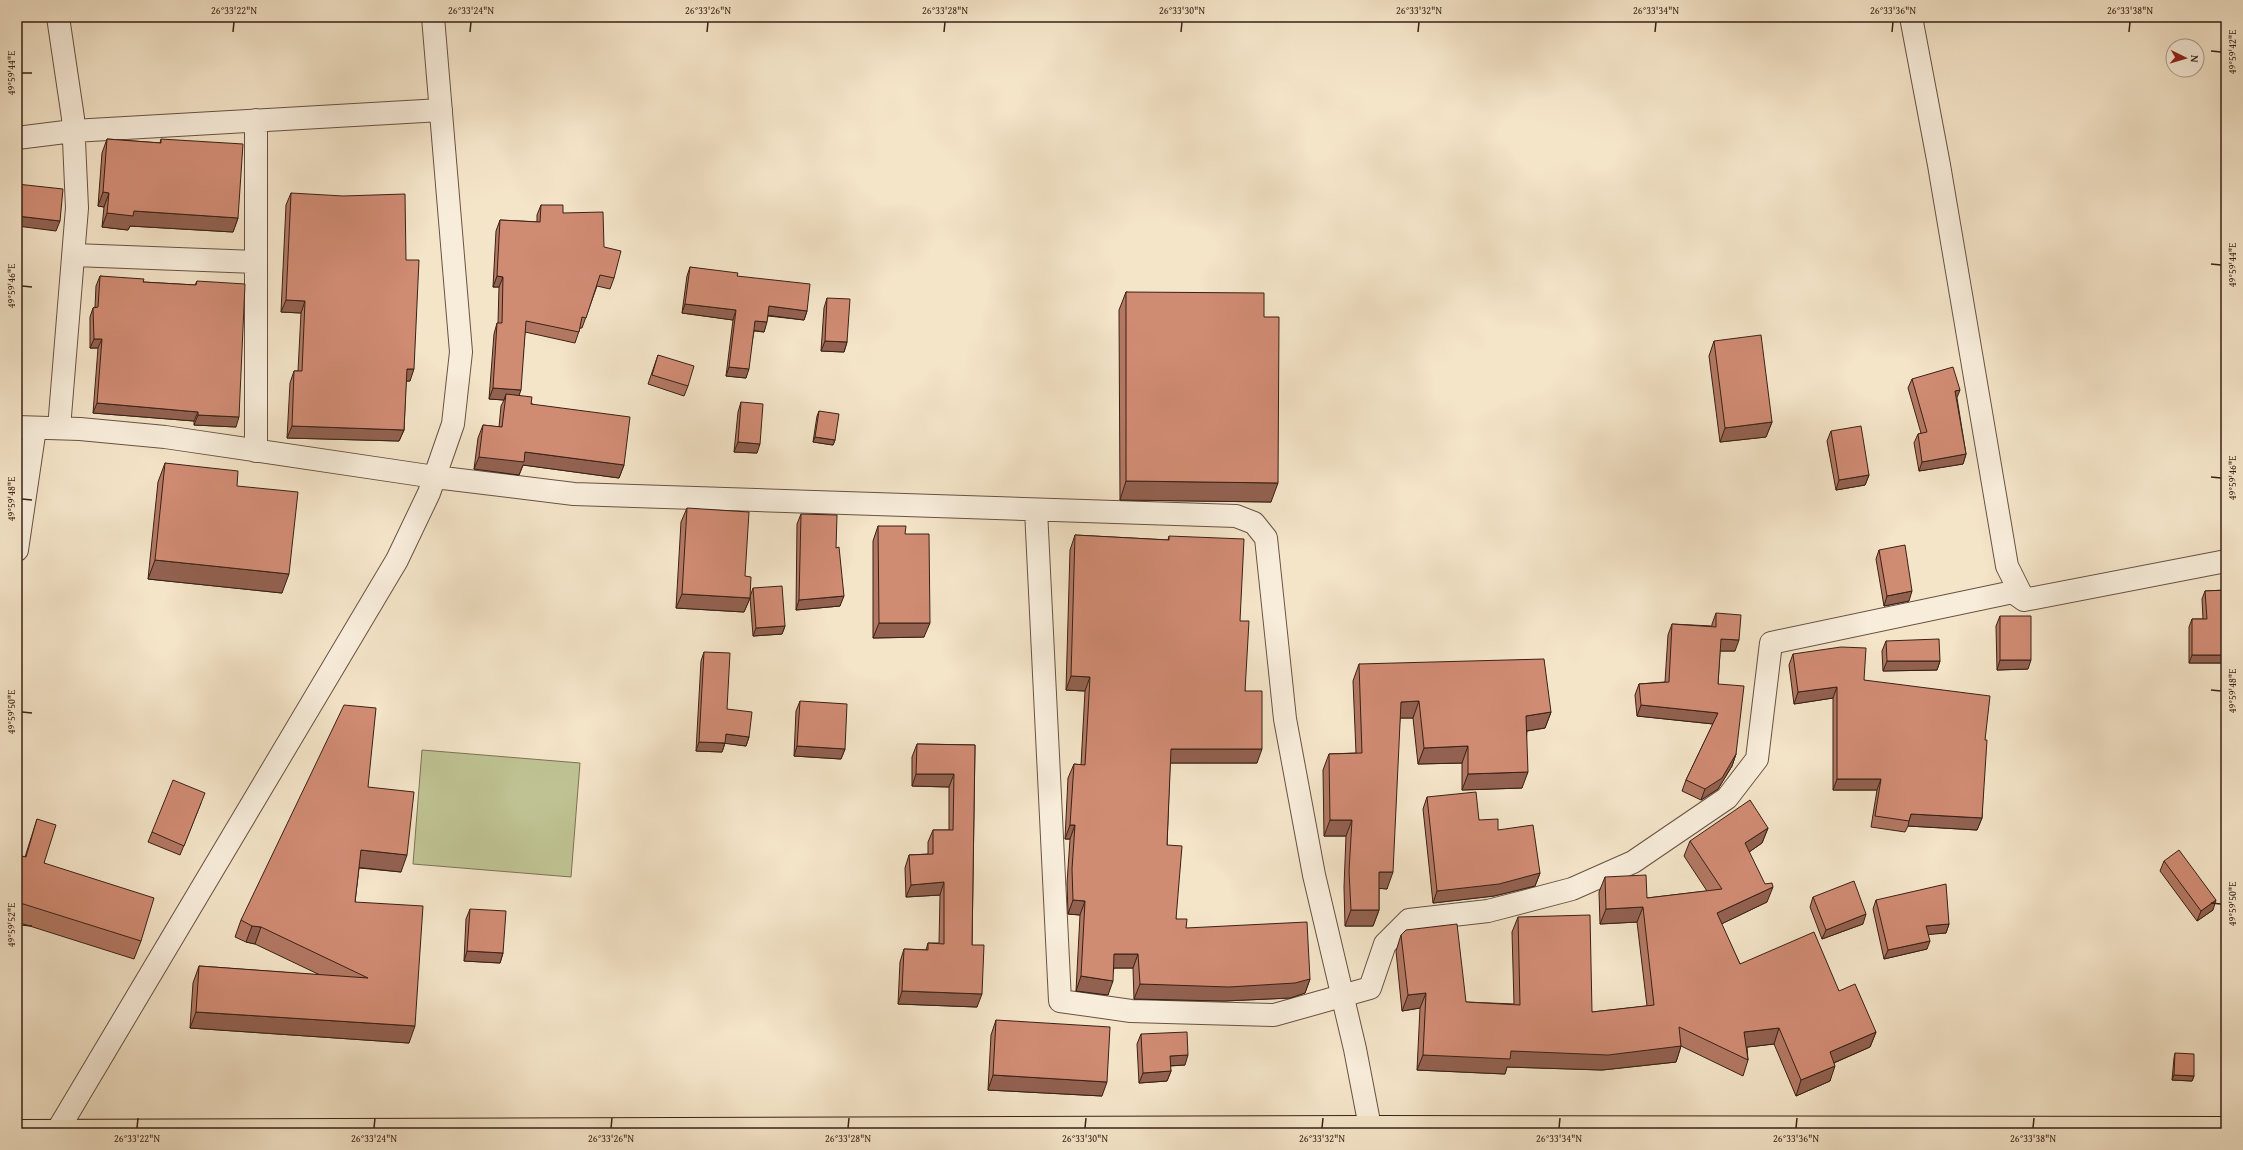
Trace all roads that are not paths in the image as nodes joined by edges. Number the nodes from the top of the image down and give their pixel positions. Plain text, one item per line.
1 (58, 17) edge
2 (433, 17) edge
3 (1912, 17) edge
4 (441, 110) junction
5 (256, 120) junction
6 (73, 131) junction
7 (17, 138) edge
8 (74, 255) junction
9 (256, 262) junction
10 (26, 427) edge
11 (59, 428) junction
12 (256, 451) junction
13 (434, 477) junction
14 (1036, 510) junction
15 (17, 550) edge
16 (2226, 561) edge
17 (2024, 600) junction
18 (1341, 995) junction
19 (1370, 1127) junction
20 (2226, 1128) edge
21 (17, 1130) edge
22 (56, 1132) edge

1 - 6 street
2 - 4 street
3 - 17 street
4 - 5 street
4 - 13 street
5 - 6 street
5 - 9 street
6 - 7 street
6 - 8 street
8 - 9 street
8 - 11 street
9 - 12 street
10 - 11 street
10 - 15 street
11 - 12 street
12 - 13 street
13 - 14 street
13 - 22 street
14 - 18 street
14 - 18 street
16 - 17 street
17 - 18 street
18 - 19 street
19 - 20 main road
19 - 22 main road
21 - 22 main road

